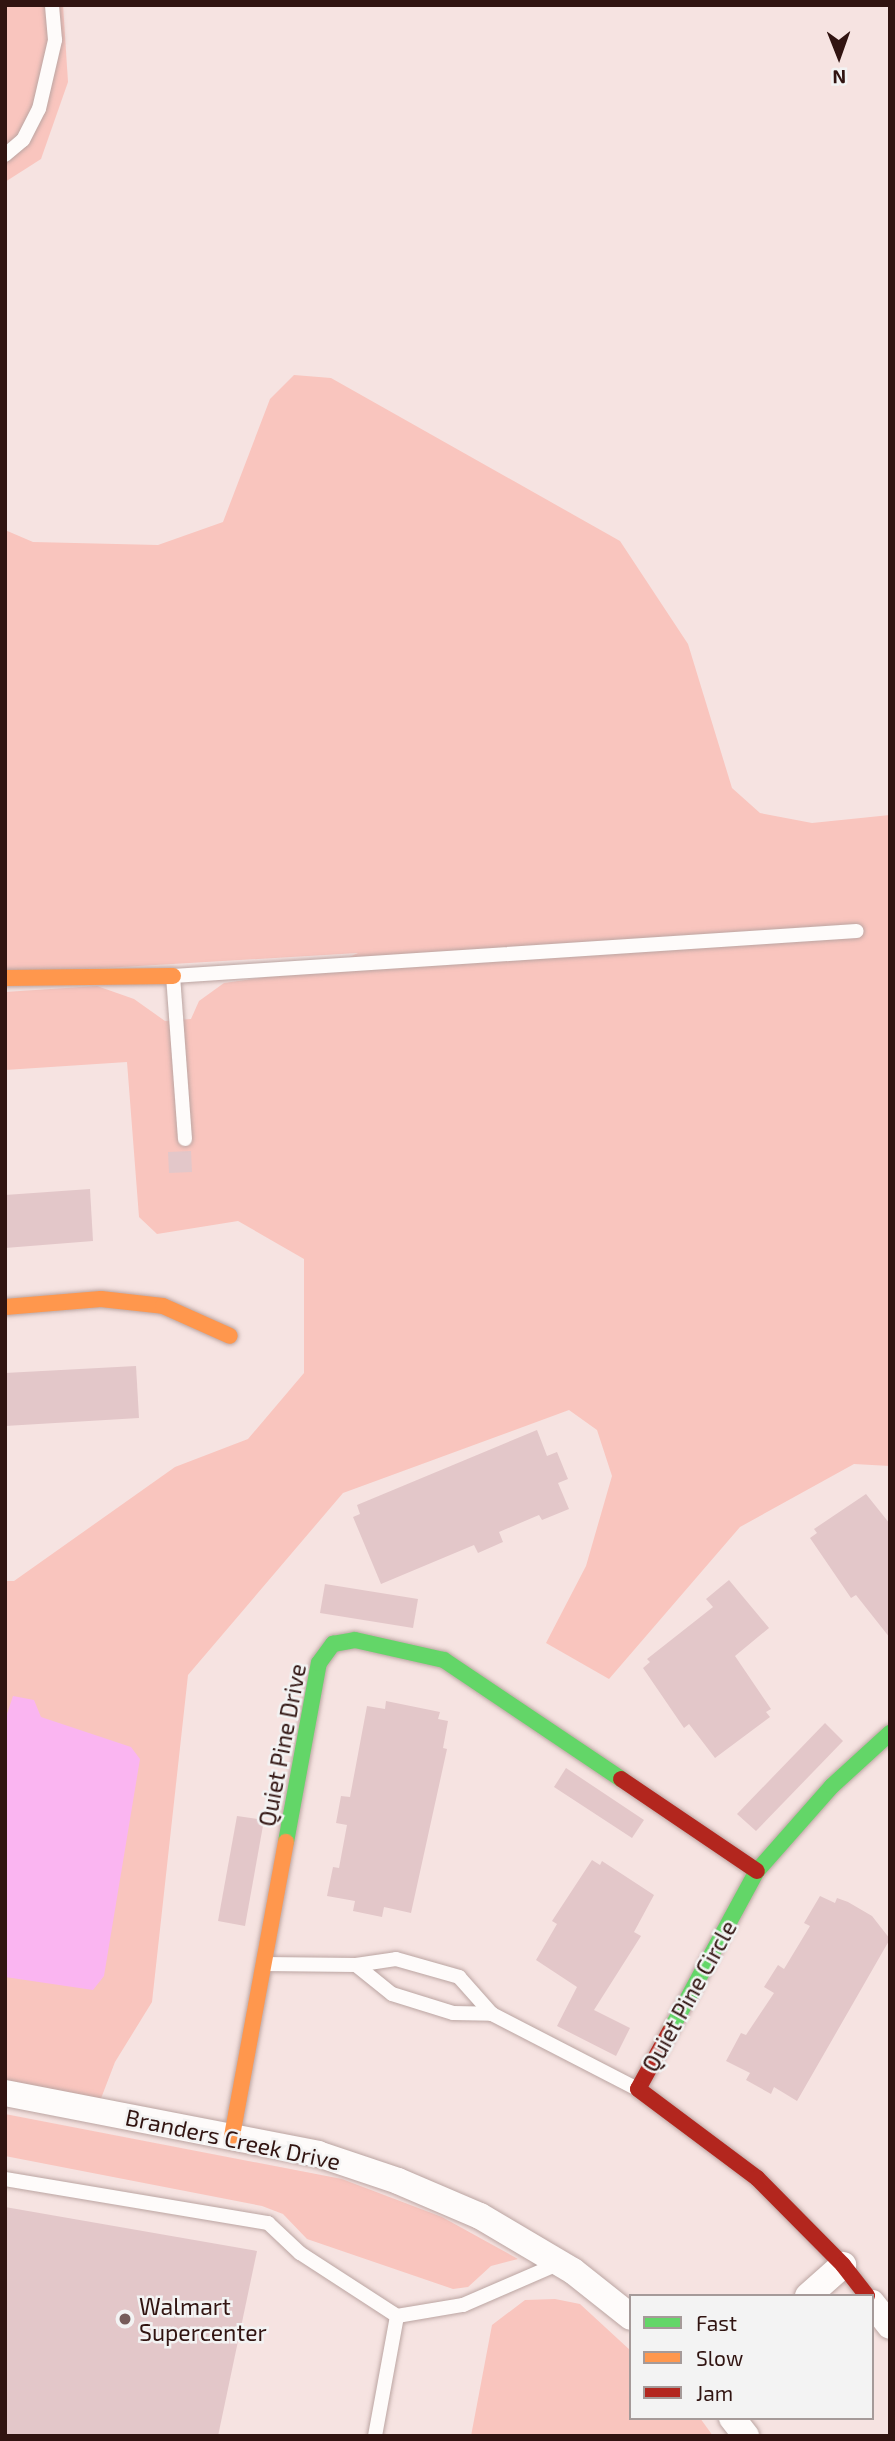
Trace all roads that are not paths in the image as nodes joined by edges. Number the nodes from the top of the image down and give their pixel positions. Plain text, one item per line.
1 (52, 5) edge
2 (5, 155) edge
3 (857, 931) dead end
4 (173, 976) junction
5 (5, 978) edge
6 (185, 1139) dead end
7 (5, 1307) edge
8 (230, 1336) dead end
9 (890, 1733) edge
10 (757, 1871) junction
11 (262, 1965) junction
12 (356, 1965) junction
13 (492, 2014) junction
14 (638, 2089) junction
15 (5, 2093) edge
16 (232, 2136) junction
17 (5, 2179) edge
18 (560, 2263) junction
19 (843, 2265) junction
20 (810, 2294) edge
21 (865, 2294) edge
22 (874, 2306) edge
23 (629, 2315) edge
24 (397, 2316) junction
25 (890, 2326) edge
26 (734, 2420) edge
27 (375, 2436) edge
28 (746, 2436) edge

1 - 2 lane
3 - 4 lane
4 - 5 street
4 - 6 lane
7 - 8 street
9 - 10 street, Quiet Pine Circle
10 - 11 street, Quiet Pine Drive
10 - 14 street, Quiet Pine Circle
11 - 12 lane
11 - 16 street, Quiet Pine Drive
12 - 13 lane
12 - 13 lane
13 - 14 lane
14 - 19 street, Quiet Pine Circle
15 - 16 street, Branders Creek Drive
16 - 18 street, Branders Creek Drive
17 - 24 lane
18 - 23 street, Branders Creek Drive
18 - 24 lane
19 - 20 street
19 - 21 street, Quiet Pine Circle
22 - 25 street
24 - 27 lane
26 - 28 street

